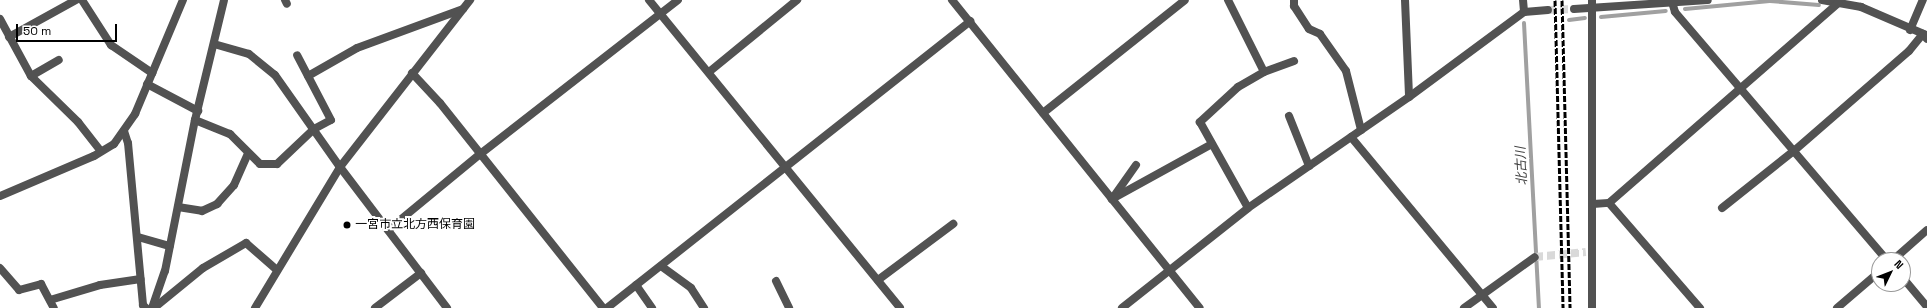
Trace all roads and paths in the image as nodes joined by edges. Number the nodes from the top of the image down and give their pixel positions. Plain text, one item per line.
1 (76, 0) edge
2 (82, 0) edge
3 (183, 0) edge
4 (224, 0) edge
5 (470, 0) edge
6 (649, 0) edge
7 (678, 0) edge
8 (797, 0) edge
9 (952, 0) edge
10 (1185, 0) edge
11 (1228, 0) edge
12 (1294, 0) edge
13 (1406, 0) edge
14 (1523, 0) edge
15 (1708, 0) edge
16 (1822, 0) edge
17 (1923, 0) edge
18 (1672, 2) junction
19 (1838, 3) junction
20 (1592, 4) edge
21 (464, 8) junction
22 (1574, 9) tunnel mouth
23 (1548, 10) tunnel mouth
24 (1524, 12) junction
25 (661, 14) junction
26 (0, 19) edge
27 (970, 21) junction
28 (1910, 30) junction
29 (1926, 36) edge
30 (9, 37) junction
31 (214, 44) junction
32 (297, 55) dead end
33 (59, 60) dead end
34 (1294, 61) dead end
35 (709, 72) junction
36 (1264, 72) junction
37 (152, 73) junction
38 (412, 73) junction
39 (31, 76) junction
40 (308, 76) junction
41 (147, 84) junction
42 (1741, 88) junction
43 (1409, 97) junction
44 (198, 111) junction
45 (1043, 113) junction
46 (1289, 116) dead end
47 (196, 120) junction
48 (314, 129) junction
49 (1361, 130) junction
50 (124, 132) junction
51 (1351, 137) junction
52 (1212, 144) junction
53 (1795, 150) junction
54 (101, 151) junction
55 (248, 154) junction
56 (479, 155) junction
57 (1136, 165) dead end
58 (786, 166) junction
59 (1309, 166) junction
60 (340, 167) junction
61 (0, 196) edge
62 (1112, 199) junction
63 (1609, 203) junction
64 (1593, 204) junction
65 (178, 207) junction
66 (1248, 208) junction
67 (1722, 208) dead end
68 (953, 224) dead end
69 (388, 230) junction
70 (1927, 230) edge
71 (138, 237) junction
72 (170, 246) junction
73 (1880, 252) edge
74 (1902, 252) edge
75 (1535, 257) tunnel mouth
76 (661, 266) junction
77 (1169, 269) junction
78 (277, 270) junction
79 (0, 271) edge
80 (421, 273) junction
81 (141, 279) junction
82 (1871, 279) edge
83 (878, 280) junction
84 (776, 281) dead end
85 (636, 285) junction
86 (1911, 288) edge
87 (1483, 294) junction
88 (52, 304) edge
89 (1927, 307) edge
90 (146, 308) edge
91 (153, 308) edge
92 (255, 308) edge
93 (375, 308) edge
94 (447, 308) edge
95 (603, 308) edge
96 (607, 308) edge
97 (652, 308) edge
98 (704, 308) edge
99 (789, 308) edge
100 (900, 308) edge
101 (1122, 308) edge
102 (1200, 308) edge
103 (1464, 308) edge
104 (1493, 308) edge
105 (1592, 308) edge
106 (1700, 308) edge
107 (1837, 308) edge

1 - 30 street
2 - 37 street
3 - 37 street
4 - 31 street
5 - 21 street
6 - 25 street
7 - 25 street
8 - 35 street
9 - 27 street
10 - 45 street
11 - 36 street
12 - 49 street
13 - 43 street
14 - 24 street
15 - 18 street
16 - 19 street
17 - 28 street
18 - 20 street
18 - 42 street
19 - 28 street
19 - 42 street
20 - 22 street
20 - 64 street
21 - 38 street
21 - 40 street
23 - 24 street
24 - 43 street
25 - 35 street
25 - 56 street
26 - 30 street
27 - 45 street
27 - 58 street
28 - 29 street
29 - 53 street
30 - 39 street
31 - 44 street
31 - 48 street
32 - 40 street
33 - 39 street
34 - 36 street
35 - 58 street
36 - 52 street
37 - 41 street
38 - 56 street
38 - 60 street
39 - 54 street
40 - 48 street
41 - 44 street
41 - 50 street
42 - 53 street
42 - 63 street
43 - 49 street
44 - 47 street
45 - 62 street
46 - 59 street
47 - 55 street
47 - 65 street
48 - 55 street
48 - 60 street
49 - 51 street
50 - 54 street
50 - 71 street
51 - 59 street
51 - 87 street
52 - 62 street
52 - 66 street
53 - 67 street
53 - 73 street
54 - 61 street
55 - 65 street
56 - 69 street
56 - 95 street
57 - 62 street
58 - 76 street
58 - 83 street
59 - 66 street
60 - 69 street
60 - 78 street
62 - 77 street
63 - 64 street
63 - 106 street
64 - 105 street
65 - 72 street
66 - 77 street
68 - 83 street
69 - 80 street
70 - 74 street
71 - 72 street
71 - 81 street
72 - 91 street
75 - 87 street
76 - 85 street
76 - 98 street
77 - 101 street
77 - 102 street
78 - 91 street
78 - 92 street
79 - 88 street
80 - 93 street
80 - 94 street
81 - 88 street
81 - 90 street
82 - 107 street
83 - 100 street
84 - 99 street
85 - 96 street
85 - 97 street
86 - 89 street
87 - 103 street
87 - 104 street

